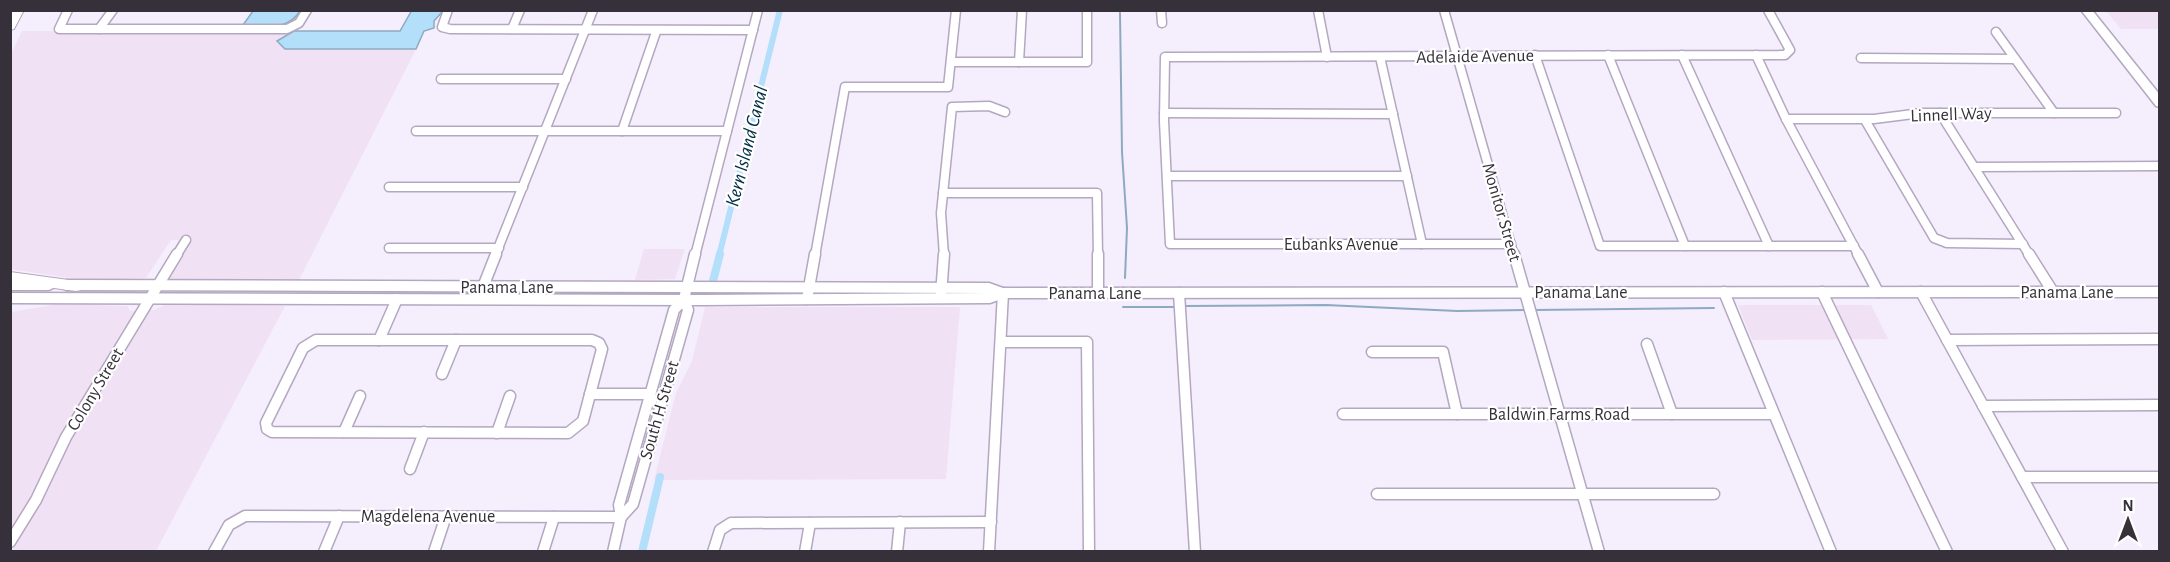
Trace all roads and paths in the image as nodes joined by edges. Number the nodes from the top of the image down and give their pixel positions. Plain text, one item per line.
1 (19, 10) edge
2 (68, 10) edge
3 (113, 10) edge
4 (307, 10) edge
5 (448, 10) edge
6 (520, 10) edge
7 (592, 10) edge
8 (758, 10) edge
9 (956, 10) edge
10 (1022, 10) edge
11 (1087, 10) edge
12 (1161, 10) edge
13 (1318, 10) edge
14 (1444, 10) edge
15 (1768, 10) edge
16 (2086, 10) edge
17 (2096, 15) edge
18 (1162, 23) dead end
19 (10, 26) edge
20 (99, 29) junction
21 (512, 29) junction
22 (753, 30) junction
23 (584, 32) junction
24 (656, 32) junction
25 (1996, 32) dead end
26 (1535, 55) junction
27 (1608, 55) junction
28 (1682, 55) junction
29 (1756, 55) junction
30 (1327, 57) junction
31 (1380, 57) junction
32 (1458, 58) junction
33 (1861, 58) dead end
34 (2015, 59) junction
35 (1019, 62) junction
36 (951, 63) junction
37 (441, 79) dead end
38 (566, 79) junction
39 (2160, 90) edge
40 (2160, 103) edge
41 (1005, 112) dead end
42 (1164, 113) junction
43 (1940, 113) junction
44 (2054, 113) junction
45 (2116, 113) dead end
46 (1393, 114) junction
47 (1786, 119) junction
48 (1865, 120) junction
49 (416, 131) dead end
50 (545, 131) junction
51 (622, 131) junction
52 (727, 131) junction
53 (2160, 166) edge
54 (1974, 167) junction
55 (1167, 176) junction
56 (1407, 176) junction
57 (389, 187) dead end
58 (523, 187) junction
59 (943, 193) junction
60 (186, 240) dead end
61 (1422, 244) junction
62 (1511, 244) junction
63 (2023, 244) junction
64 (1685, 246) junction
65 (1769, 246) junction
66 (1854, 246) junction
67 (389, 248) dead end
68 (499, 248) junction
69 (10, 277) edge
70 (10, 285) edge
71 (76, 285) junction
72 (159, 285) junction
73 (283, 286) junction
74 (430, 287) junction
75 (483, 287) junction
76 (1525, 292) junction
77 (1724, 292) junction
78 (1822, 292) junction
79 (1878, 292) junction
80 (1921, 292) junction
81 (2053, 292) junction
82 (2160, 292) edge
83 (686, 293) junction
84 (941, 293) junction
85 (1003, 293) junction
86 (1098, 293) junction
87 (1179, 293) junction
88 (808, 294) junction
89 (10, 298) edge
90 (151, 298) junction
91 (215, 298) junction
92 (397, 299) junction
93 (448, 299) junction
94 (2160, 339) edge
95 (379, 340) junction
96 (456, 340) junction
97 (1947, 340) junction
98 (1000, 342) junction
99 (1647, 344) dead end
100 (1372, 352) dead end
101 (661, 355) junction
102 (442, 374) dead end
103 (663, 393) junction
104 (590, 394) junction
105 (650, 394) junction
106 (360, 396) dead end
107 (510, 396) dead end
108 (2160, 405) edge
109 (1983, 406) junction
110 (1343, 414) dead end
111 (1457, 414) junction
112 (1560, 414) junction
113 (1671, 414) junction
114 (1774, 414) junction
115 (344, 432) junction
116 (424, 432) junction
117 (497, 433) junction
118 (646, 457) junction
119 (410, 469) dead end
120 (2022, 477) junction
121 (2160, 477) edge
122 (1377, 494) dead end
123 (1583, 494) junction
124 (1714, 494) dead end
125 (339, 516) junction
126 (446, 516) junction
127 (554, 516) junction
128 (621, 517) junction
129 (900, 522) junction
130 (991, 522) junction
131 (810, 523) junction
132 (10, 542) edge
133 (214, 552) edge
134 (324, 552) edge
135 (434, 552) edge
136 (543, 552) edge
137 (613, 552) edge
138 (713, 552) edge
139 (806, 552) edge
140 (897, 552) edge
141 (989, 552) edge
142 (1089, 552) edge
143 (1195, 552) edge
144 (1599, 552) edge
145 (1831, 552) edge
146 (1947, 552) edge
147 (2062, 552) edge

1 - 19 highway
2 - 20 street
3 - 20 street
4 - 20 street
5 - 21 street
6 - 21 street
7 - 23 street
8 - 22 street, South H Street
9 - 36 street
10 - 35 street
11 - 35 street
12 - 18 street
13 - 30 street
14 - 32 street, Monitor Street
15 - 29 street, Adelaide Avenue
16 - 17 main road
17 - 39 main road
17 - 40 main road
21 - 23 street
22 - 24 street
22 - 52 street, South H Street
23 - 24 street
23 - 38 street
24 - 51 street
25 - 34 street
26 - 27 street, Adelaide Avenue
26 - 32 street, Adelaide Avenue
26 - 64 street
27 - 28 street, Adelaide Avenue
27 - 64 street
28 - 29 street, Adelaide Avenue
28 - 65 street
29 - 47 street
30 - 31 street, Adelaide Avenue
30 - 42 street, Adelaide Avenue
31 - 32 street, Adelaide Avenue
31 - 46 street
32 - 62 street, Monitor Street
33 - 34 street
34 - 44 street
35 - 36 street
36 - 88 street
37 - 38 street
38 - 50 street
41 - 59 street
42 - 46 street
42 - 55 street
43 - 44 street, Linnell Way
43 - 48 street, Linnell Way
43 - 54 street
44 - 45 street, Linnell Way
46 - 56 street
47 - 48 street, Linnell Way
47 - 66 street
48 - 63 street
49 - 50 street
50 - 51 street
50 - 58 street
51 - 52 street
52 - 83 street, South H Street
53 - 54 street
54 - 63 street
55 - 56 street
55 - 61 street, Eubanks Avenue
56 - 61 street
57 - 58 street
58 - 68 street
59 - 84 street
59 - 86 street
60 - 72 street, Colony Street
61 - 62 street, Eubanks Avenue
62 - 76 street, Monitor Street
63 - 81 street
64 - 65 street
65 - 66 street
66 - 79 street
67 - 68 street
68 - 75 street
69 - 71 highway
70 - 71 main road, Panama Lane
71 - 72 main road, Panama Lane
72 - 73 main road, Panama Lane
72 - 90 street, Colony Street
73 - 74 main road, Panama Lane
73 - 91 main road
74 - 75 main road, Panama Lane
74 - 92 main road
75 - 83 main road, Panama Lane
75 - 93 main road
76 - 77 main road, Panama Lane
76 - 87 main road, Panama Lane
76 - 112 street, Monitor Street
77 - 78 main road, Panama Lane
77 - 114 street
78 - 79 main road, Panama Lane
78 - 146 street
79 - 80 main road, Panama Lane
80 - 81 main road, Panama Lane
80 - 97 street
81 - 82 main road, Panama Lane
83 - 88 main road, Panama Lane
83 - 93 main road, Panama Lane
83 - 101 street, South H Street
83 - 103 street, South H Street
84 - 85 main road, Panama Lane
84 - 88 main road, Panama Lane
85 - 86 main road, Panama Lane
85 - 98 street
86 - 87 main road, Panama Lane
87 - 143 street
89 - 90 main road, Panama Lane
90 - 91 main road, Panama Lane
90 - 132 street, Colony Street
91 - 92 main road, Panama Lane
92 - 93 main road, Panama Lane
92 - 95 street
94 - 97 street
95 - 96 street
95 - 115 street
96 - 102 street
96 - 104 street
97 - 109 street
98 - 130 street
98 - 142 street
99 - 113 street
100 - 111 street
101 - 103 street
101 - 105 street, South H Street
103 - 118 street, South H Street
104 - 105 street
104 - 117 street
105 - 118 street
105 - 128 street, South H Street
106 - 115 street
107 - 117 street
108 - 109 street
109 - 120 street
110 - 111 street, Baldwin Farms Road
111 - 112 street, Baldwin Farms Road
112 - 113 street, Baldwin Farms Road
112 - 123 street, Monitor Street
113 - 114 street, Baldwin Farms Road
114 - 145 street
115 - 116 street
116 - 117 street
116 - 119 street
118 - 128 street, South H Street
120 - 121 street
120 - 147 street
122 - 123 street
123 - 124 street
123 - 144 street, Monitor Street
125 - 126 street, Magdelena Avenue
125 - 133 street, Magdelena Avenue
125 - 134 street
126 - 127 street, Magdelena Avenue
126 - 135 street
127 - 128 street, Magdelena Avenue
127 - 136 street
128 - 137 street, South H Street
129 - 130 street
129 - 131 street
129 - 140 street
130 - 141 street
131 - 138 street
131 - 139 street

